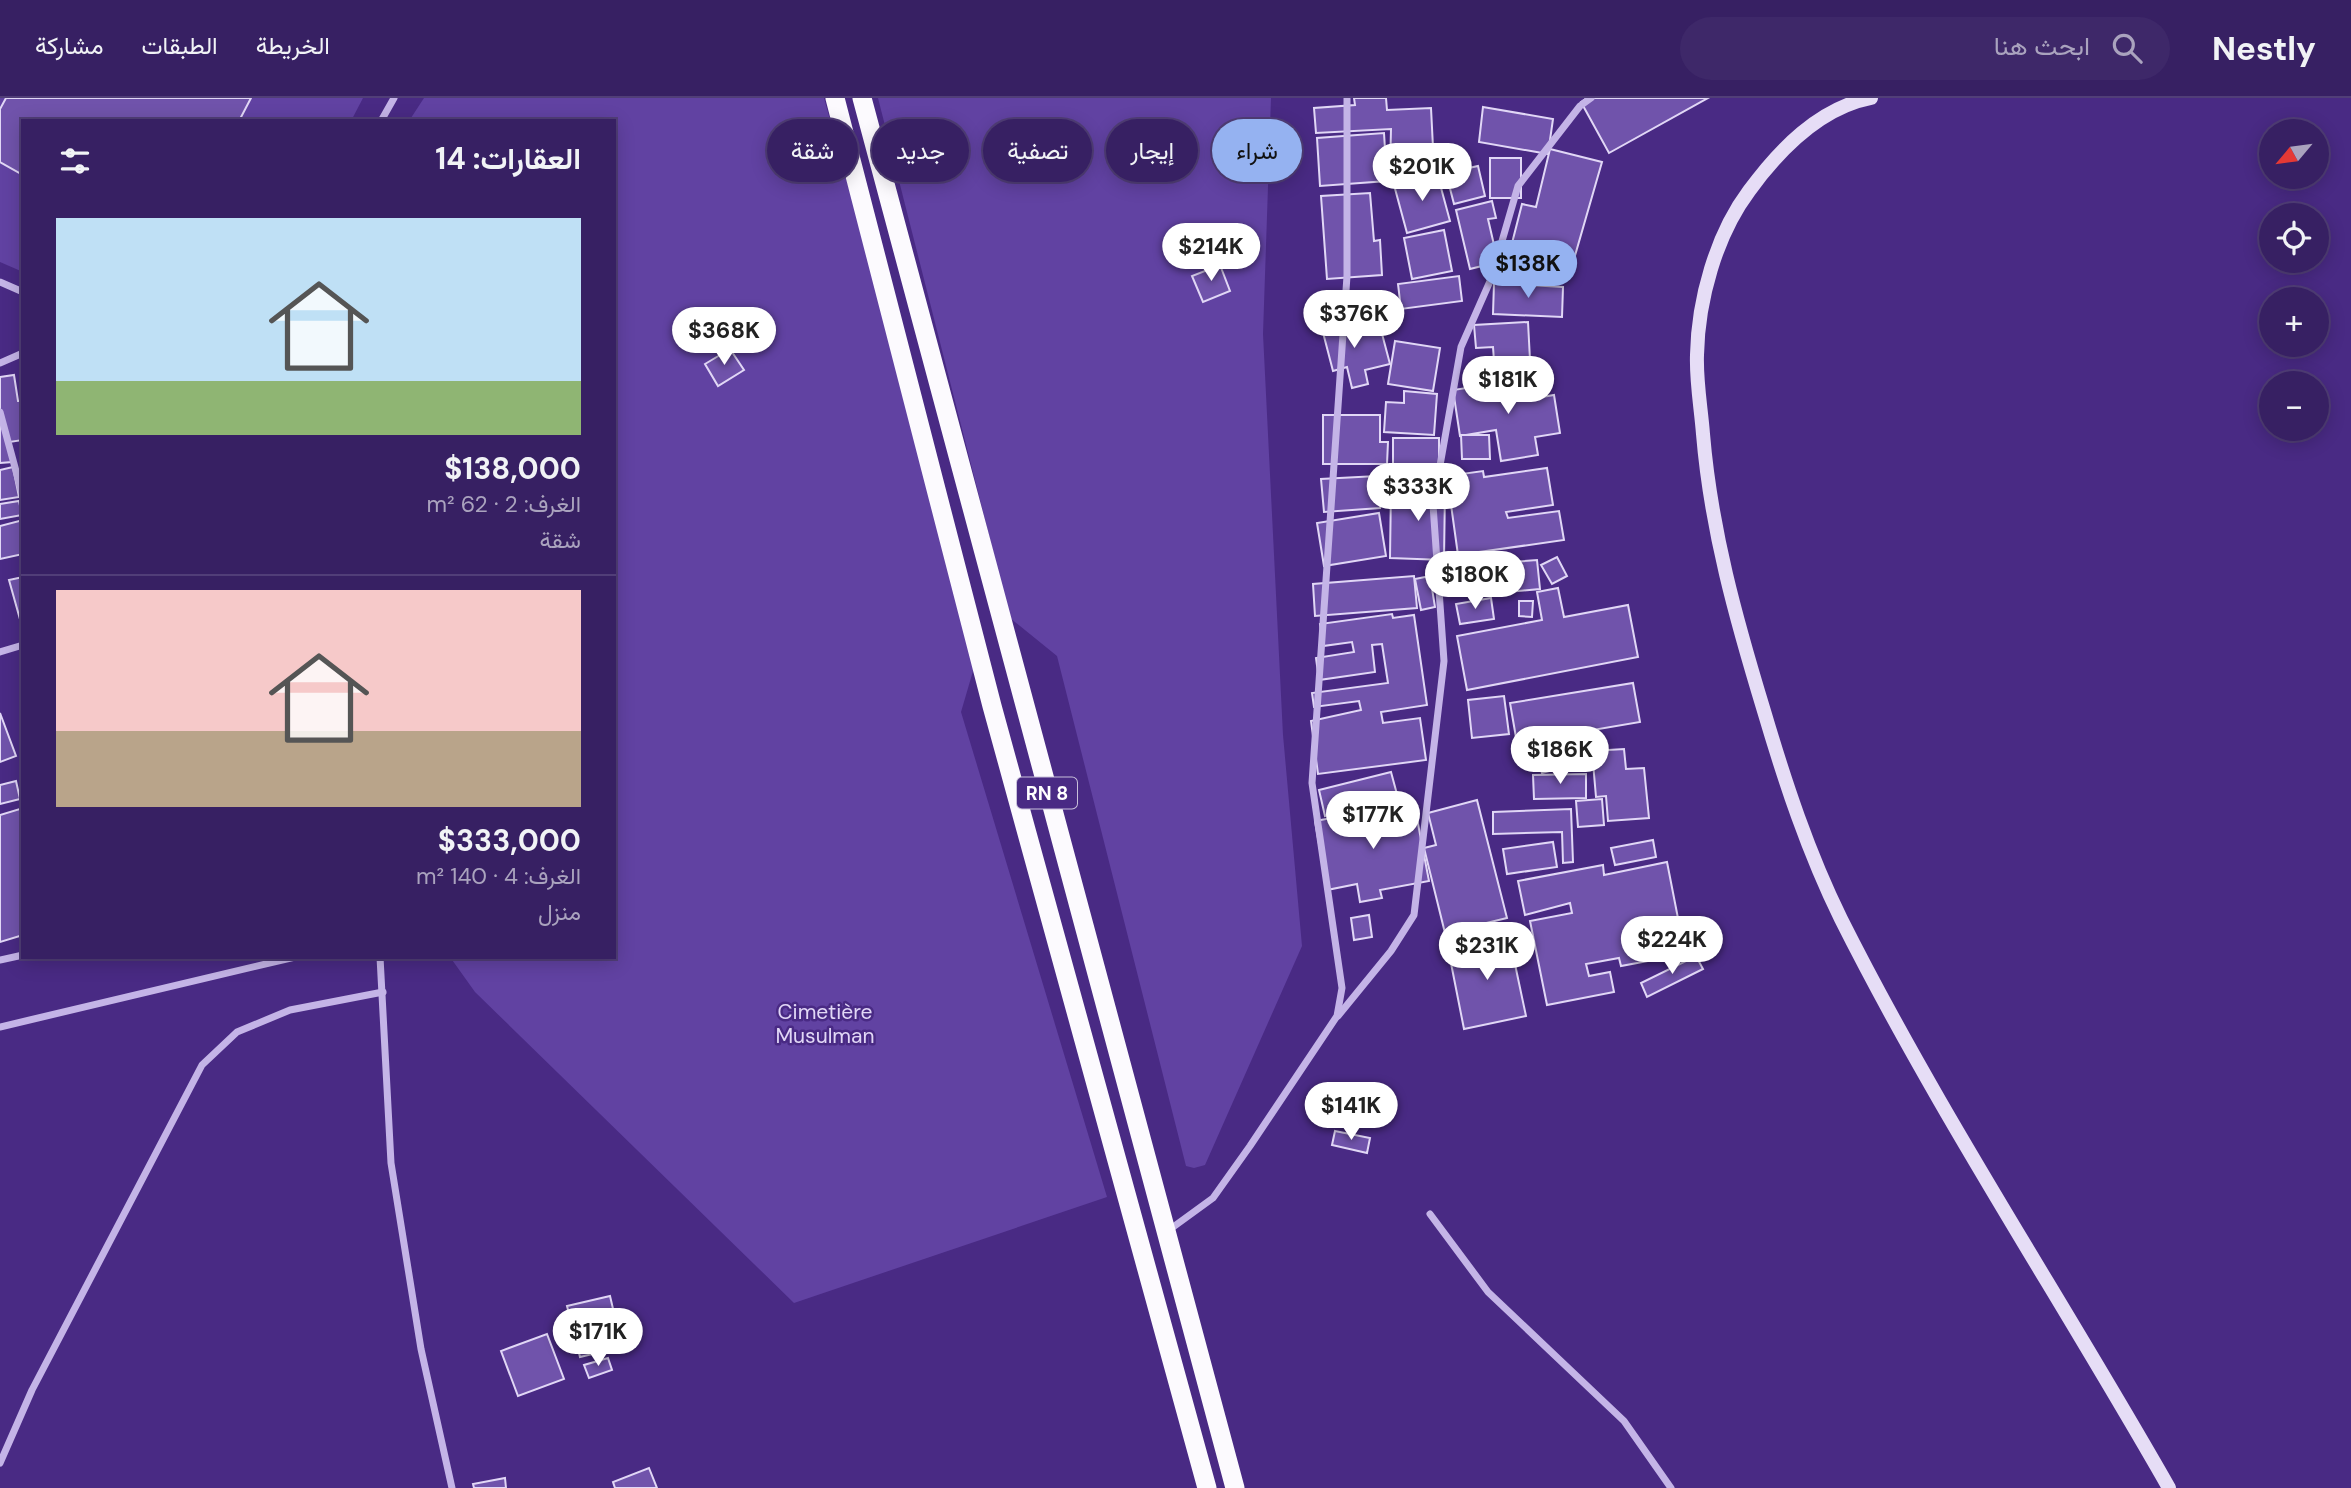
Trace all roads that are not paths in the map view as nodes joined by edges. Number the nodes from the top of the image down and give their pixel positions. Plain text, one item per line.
1 (394, 98) edge
2 (835, 98) edge
3 (862, 98) edge
4 (1347, 98) edge
5 (1591, 98) edge
6 (1871, 98) edge
7 (382, 119) edge
8 (0, 282) edge
9 (21, 291) edge
10 (21, 354) edge
11 (0, 363) edge
12 (0, 412) edge
13 (3, 435) edge
14 (21, 491) edge
15 (21, 646) edge
16 (0, 652) edge
17 (21, 955) edge
18 (287, 959) edge
19 (380, 959) edge
20 (0, 960) edge
21 (383, 992) junction
22 (1337, 1016) junction
23 (0, 1027) edge
24 (1430, 1214) dead end
25 (1165, 1233) junction
26 (0, 1463) edge
27 (452, 1488) edge
28 (1207, 1488) edge
29 (1235, 1488) edge
30 (1671, 1488) edge
31 (2169, 1488) edge

1 - 7 street
2 - 28 highway, RN 8
3 - 25 highway, RN 8
4 - 22 street
5 - 22 street
6 - 31 main road
8 - 9 street
10 - 11 street
12 - 13 street
13 - 14 street
15 - 16 street
17 - 20 street
18 - 23 street
19 - 21 street
21 - 26 street
21 - 27 street
22 - 25 street
24 - 30 street
25 - 29 highway, RN 8

